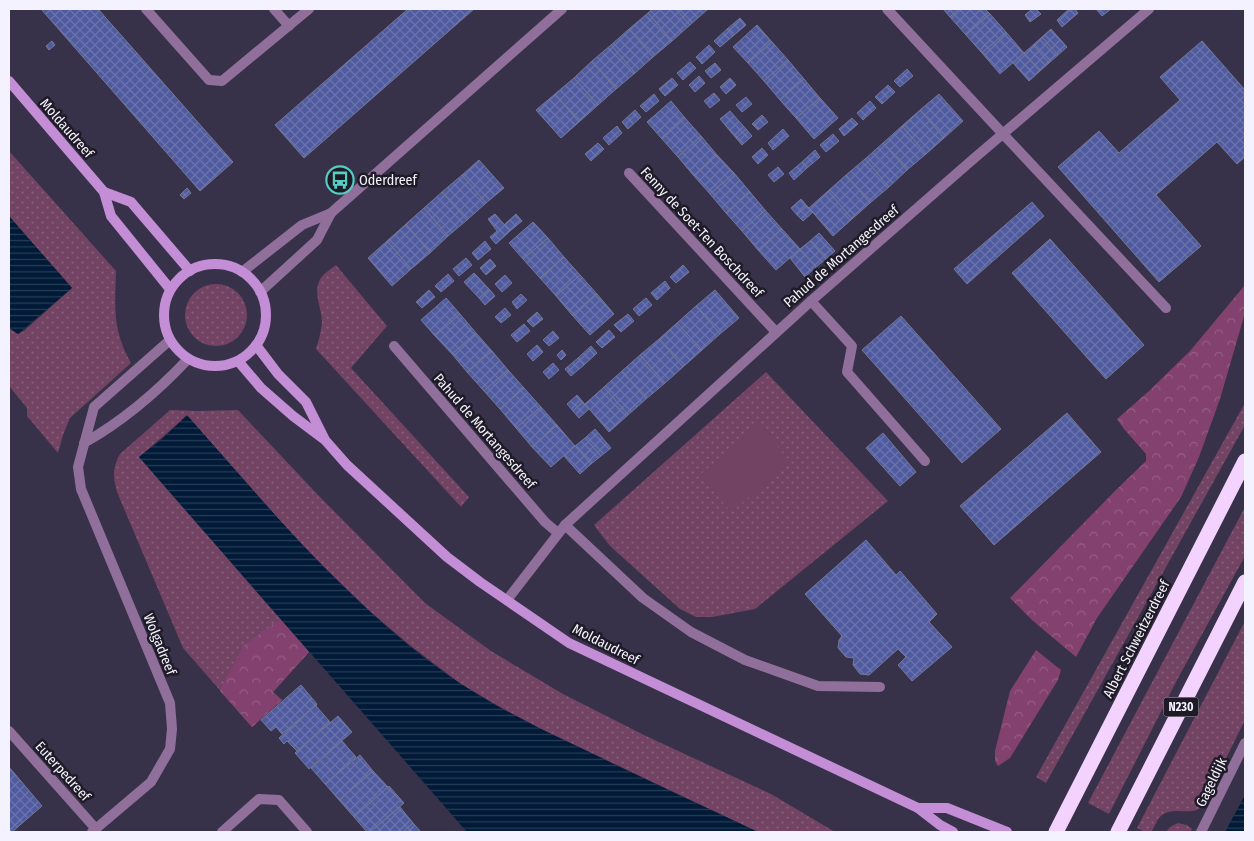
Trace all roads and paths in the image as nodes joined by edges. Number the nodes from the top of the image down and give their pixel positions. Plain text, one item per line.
1 (146, 9) edge
2 (274, 9) edge
3 (309, 9) edge
4 (562, 9) edge
5 (887, 9) edge
6 (1150, 9) edge
7 (289, 26) junction
8 (9, 81) edge
9 (1003, 134) junction
10 (629, 173) dead end
11 (104, 192) junction
12 (331, 213) junction
13 (190, 271) junction
14 (242, 272) junction
15 (170, 289) junction
16 (260, 292) junction
17 (811, 301) junction
18 (1166, 308) dead end
19 (776, 332) junction
20 (170, 340) junction
21 (256, 346) junction
22 (394, 346) dead end
23 (188, 359) junction
24 (238, 361) junction
25 (325, 440) junction
26 (84, 443) junction
27 (924, 461) dead end
28 (1245, 461) edge
29 (565, 525) junction
30 (558, 533) junction
31 (1245, 582) edge
32 (507, 600) junction
33 (880, 687) dead end
34 (9, 731) edge
35 (1245, 743) edge
36 (918, 808) junction
37 (94, 830) edge
38 (222, 832) edge
39 (307, 832) edge
40 (953, 832) edge
41 (1007, 832) edge
42 (1056, 832) edge
43 (1118, 832) edge
44 (1201, 832) edge

1 - 7 street
2 - 7 street
3 - 7 street
4 - 12 street
5 - 9 street
6 - 9 street, Pahud de Mortangesdreef
8 - 11 street, Moldaudreef
9 - 17 street, Pahud de Mortangesdreef
9 - 18 street
10 - 19 street, Fenny de Soet-Ten Boschdreef
11 - 13 street, Moldaudreef
11 - 15 street, Moldaudreef
12 - 14 street
12 - 16 street
13 - 14 street
13 - 15 street
14 - 16 street
15 - 20 street
16 - 21 street
17 - 19 street, Pahud de Mortangesdreef
17 - 27 street
19 - 29 street, Pahud de Mortangesdreef
20 - 23 street
20 - 26 street, Wolgadreef
21 - 24 street
21 - 25 street, Moldaudreef
22 - 30 street, Pahud de Mortangesdreef
23 - 24 street
23 - 26 street
24 - 25 street, Moldaudreef
25 - 32 street, Moldaudreef
26 - 37 street, Wolgadreef
28 - 42 highway, Albert Schweitzerdreef
29 - 30 street, Pahud de Mortangesdreef
29 - 33 street
30 - 32 street, Pahud de Mortangesdreef
31 - 43 highway, N230
32 - 36 street, Moldaudreef
34 - 37 street, Euterpedreef
35 - 44 street, Gageldijk
36 - 40 street, Moldaudreef
36 - 41 street, Moldaudreef
38 - 39 street

